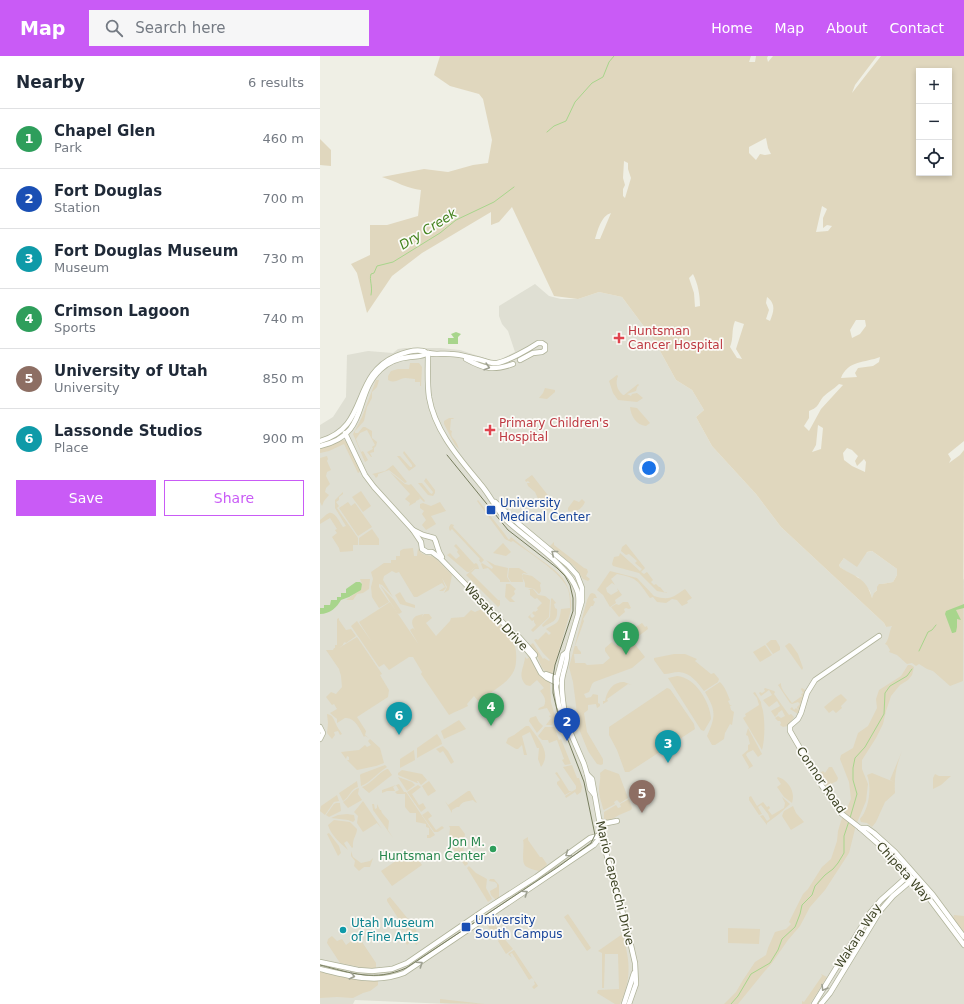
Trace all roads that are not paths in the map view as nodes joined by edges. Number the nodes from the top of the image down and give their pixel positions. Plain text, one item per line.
1 (535, 345) junction
2 (537, 352) junction
3 (428, 354) junction
4 (515, 360) junction
5 (354, 413) junction
6 (346, 433) junction
7 (322, 440) edge
8 (320, 446) edge
9 (413, 530) junction
10 (428, 537) junction
11 (421, 542) junction
12 (436, 547) junction
13 (432, 552) junction
14 (879, 636) dead end
15 (567, 652) junction
16 (557, 680) junction
17 (565, 716) junction
18 (320, 727) edge
19 (320, 739) edge
20 (588, 774) junction
21 (594, 794) junction
22 (599, 822) junction
23 (617, 822) dead end
24 (860, 828) junction
25 (602, 835) junction
26 (911, 877) junction
27 (964, 937) edge
28 (964, 946) edge
29 (320, 962) edge
30 (320, 969) edge
31 (635, 971) junction
32 (624, 1004) edge
33 (629, 1004) edge
34 (814, 1004) edge
35 (821, 1004) edge

1 - 2 street
1 - 2 street
1 - 4 street
2 - 4 street
3 - 4 street
3 - 5 street
3 - 6 street
3 - 15 street, Mario Capecchi Drive
5 - 6 street
5 - 7 street
6 - 7 street
6 - 8 street
6 - 9 street, Wasatch Drive
9 - 10 street, Wasatch Drive
9 - 11 street, Wasatch Drive
10 - 11 street
10 - 12 street, Wasatch Drive
11 - 13 street, Wasatch Drive
12 - 13 street
12 - 16 street, Wasatch Drive
13 - 16 street, Wasatch Drive
14 - 24 street, Connor Road
15 - 16 street, Mario Capecchi Drive
15 - 17 street, Mario Capecchi Drive
16 - 17 street, Mario Capecchi Drive
17 - 20 street, Mario Capecchi Drive
18 - 19 street
20 - 21 street, Mario Capecchi Drive
20 - 21 street, Mario Capecchi Drive
21 - 22 street, Mario Capecchi Drive
22 - 23 street
22 - 25 street, Mario Capecchi Drive
24 - 26 street, Chipeta Way
24 - 27 street, Chipeta Way
25 -> 29 street
30 -> 25 street
25 - 31 street, Mario Capecchi Drive
26 - 28 street, Chipeta Way
26 -> 34 street, Wakara Way
26 - 35 street, Wakara Way
31 - 32 street, Mario Capecchi Drive
31 - 33 street, Mario Capecchi Drive

